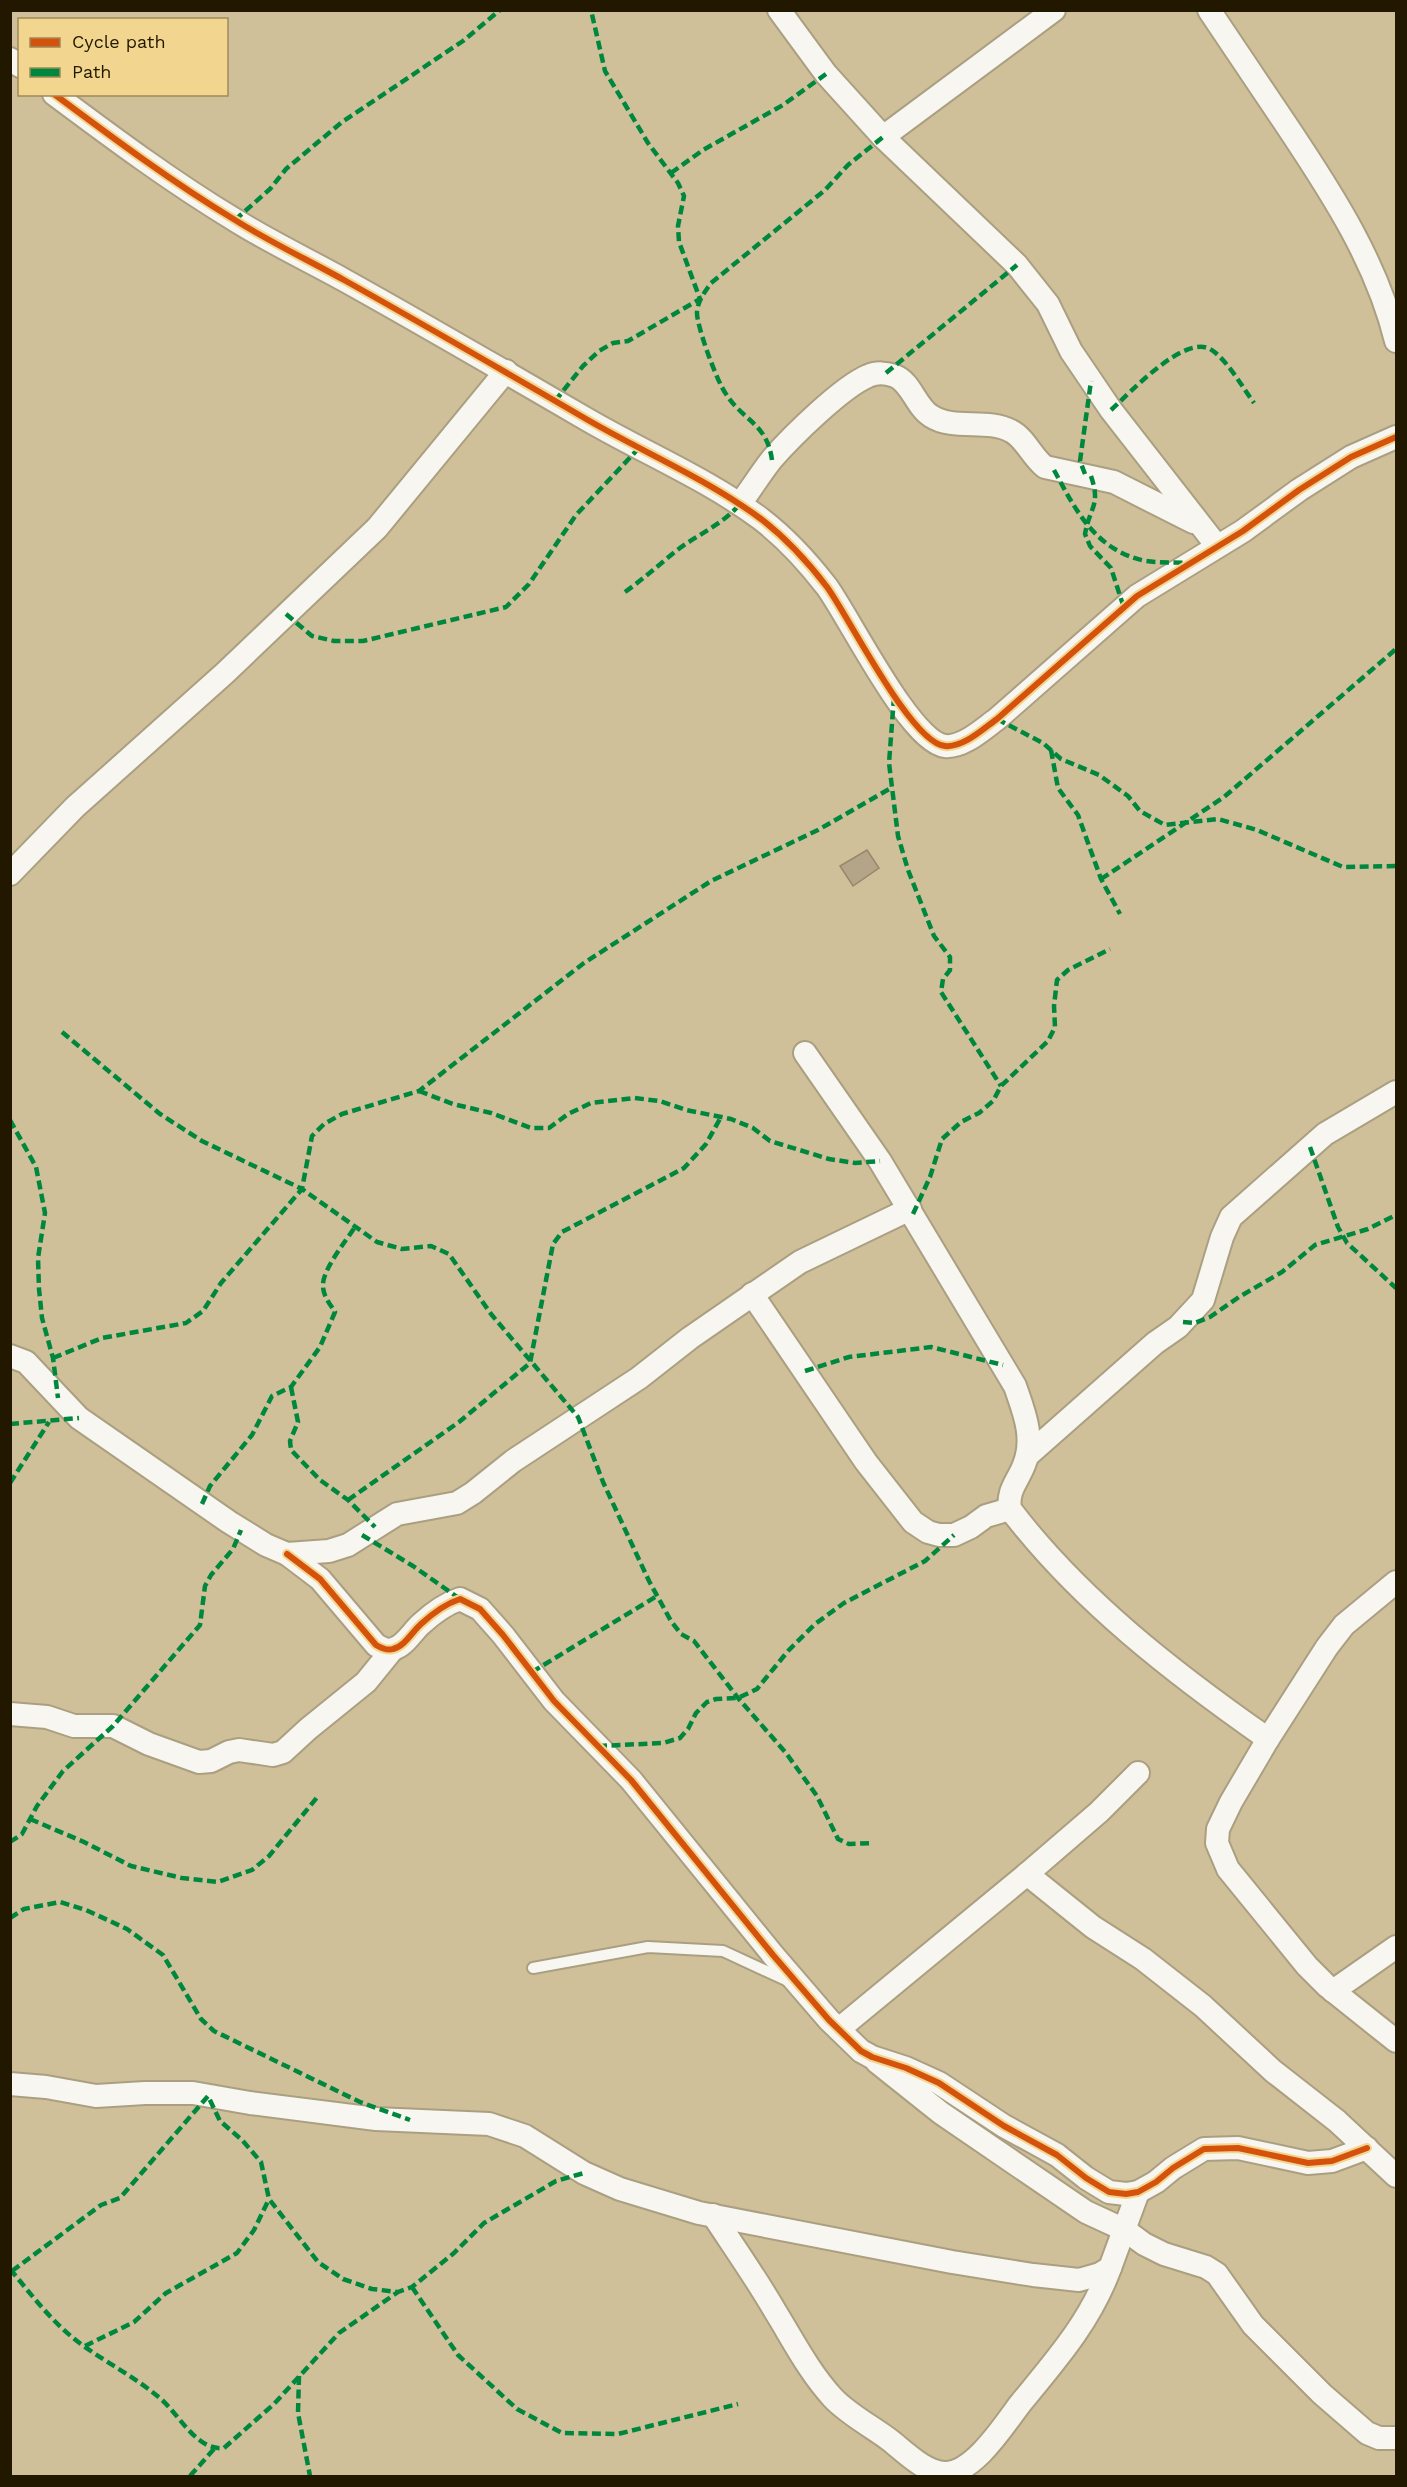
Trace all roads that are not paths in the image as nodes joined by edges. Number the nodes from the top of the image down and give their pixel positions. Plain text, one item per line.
1 (779, 10) edge
2 (1054, 10) edge
3 (1209, 10) edge
4 (57, 96) edge
5 (883, 137) junction
6 (1387, 280) edge
7 (1396, 341) edge
8 (506, 371) junction
9 (1396, 437) edge
10 (740, 504) junction
11 (1202, 527) junction
12 (1217, 546) junction
13 (10, 874) edge
14 (805, 1053) dead end
15 (1396, 1092) edge
16 (910, 1209) junction
17 (752, 1294) junction
18 (10, 1356) edge
19 (1027, 1456) junction
20 (1010, 1509) junction
21 (287, 1554) junction
22 (1396, 1582) edge
23 (392, 1650) junction
24 (10, 1714) edge
25 (1268, 1739) junction
26 (1138, 1773) dead end
27 (1027, 1874) junction
28 (1396, 1947) edge
29 (533, 1968) dead end
30 (802, 1987) junction
31 (1333, 1991) junction
32 (839, 2029) junction
33 (1396, 2041) edge
34 (872, 2057) junction
35 (10, 2084) edge
36 (1367, 2148) junction
37 (1396, 2176) edge
38 (1138, 2192) junction
39 (712, 2215) junction
40 (1125, 2230) junction
41 (1110, 2268) junction
42 (1396, 2438) edge

1 - 5 street
2 - 5 street
3 - 6 street
4 - 8 street
5 - 11 street
6 - 7 street
8 - 10 street
8 - 13 street
9 - 12 street
10 - 11 street
10 - 12 street
11 - 12 street
14 - 16 street
15 - 19 street
16 - 17 street
16 - 19 street
17 - 20 street
17 - 21 street
18 - 21 street
19 - 20 street
20 - 25 street
21 - 23 street
22 - 25 street
23 - 24 street
23 - 30 street
25 - 31 street
26 - 27 street
27 - 32 street
27 - 36 street
28 - 31 street
29 - 30 lane
30 - 32 street
31 - 33 street
32 - 34 street
34 - 38 street
34 - 40 street
35 - 39 street
36 - 37 street
36 - 38 street
38 - 40 street
39 - 41 street
39 - 41 street
40 - 41 street
40 - 42 street

